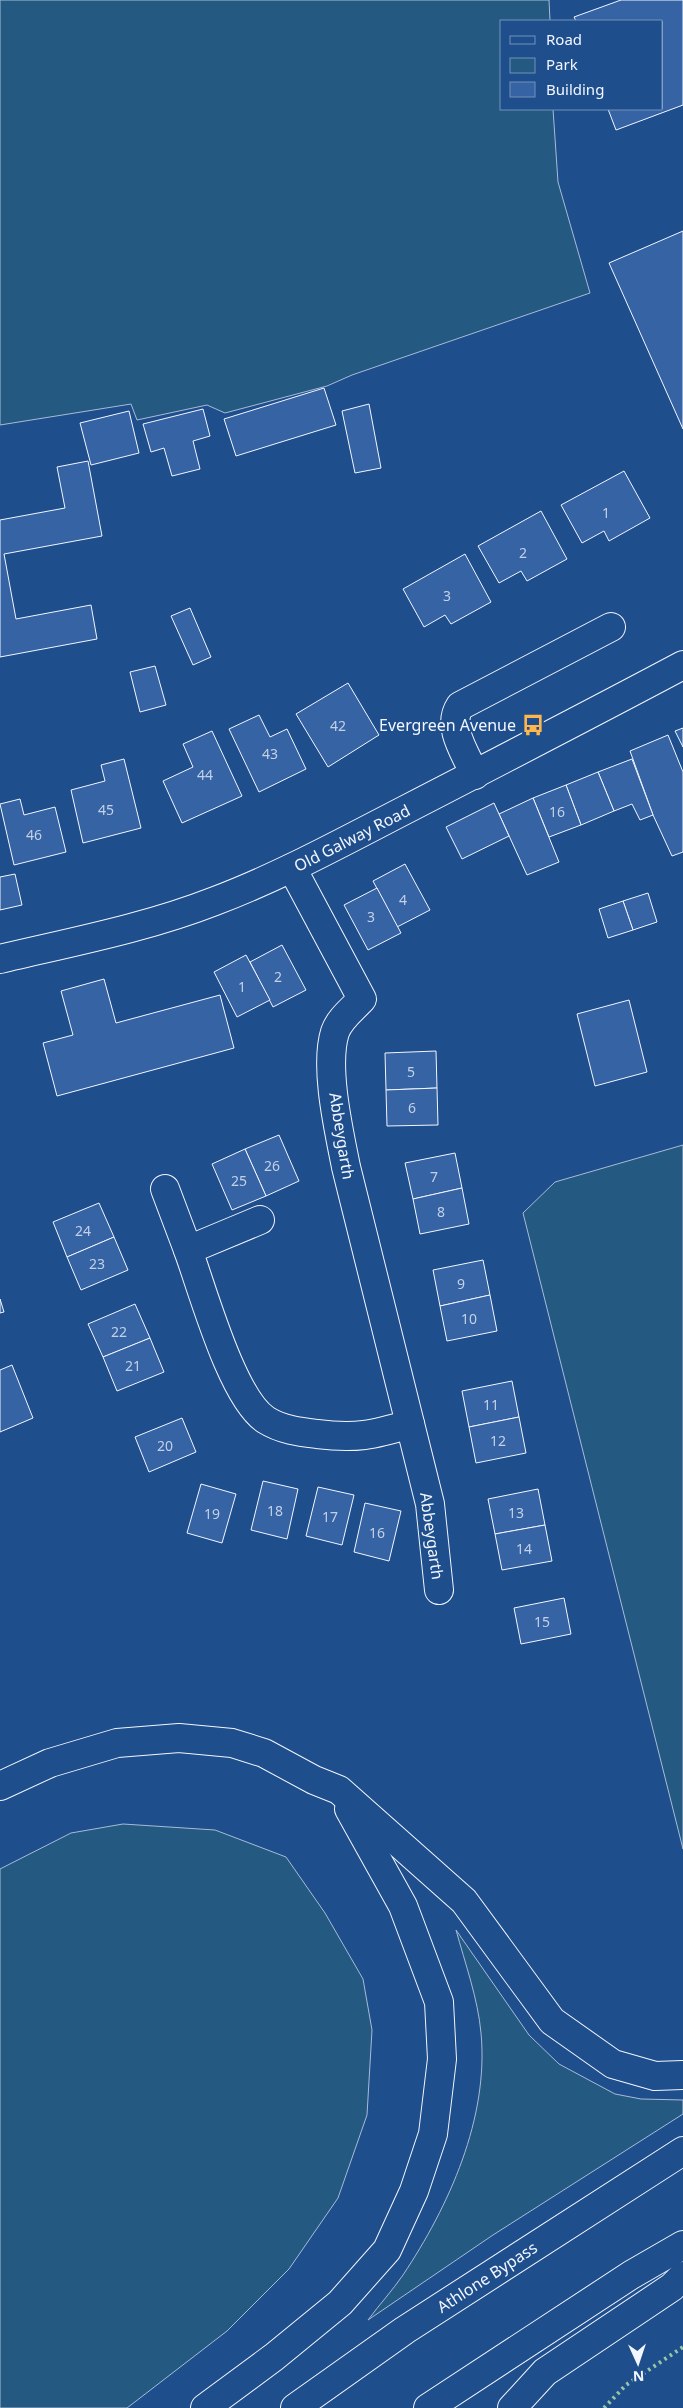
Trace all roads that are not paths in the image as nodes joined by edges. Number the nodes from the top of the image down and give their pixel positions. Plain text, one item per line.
1 (611, 627) dead end
2 (683, 665) edge
3 (475, 775) junction
4 (292, 868) junction
5 (0, 959) edge
6 (165, 1189) dead end
7 (260, 1220) dead end
8 (188, 1250) junction
9 (410, 1424) junction
10 (439, 1590) dead end
11 (0, 1786) edge
12 (339, 1790) junction
13 (683, 2075) edge
14 (683, 2152) edge
15 (683, 2245) edge
16 (683, 2276) edge
17 (204, 2408) edge
18 (296, 2408) edge
19 (428, 2408) edge
20 (512, 2408) edge

1 - 3 main road
2 - 3 main road, Old Galway Road
3 - 4 main road, Old Galway Road
4 - 5 main road, Old Galway Road
4 - 9 main road, Abbeygarth
6 - 8 main road
7 - 8 main road
8 - 9 main road
9 - 10 main road, Abbeygarth
11 - 12 main road
12 - 13 main road
12 - 17 main road
14 - 18 main road, Athlone Bypass
15 - 19 main road
16 - 20 main road

